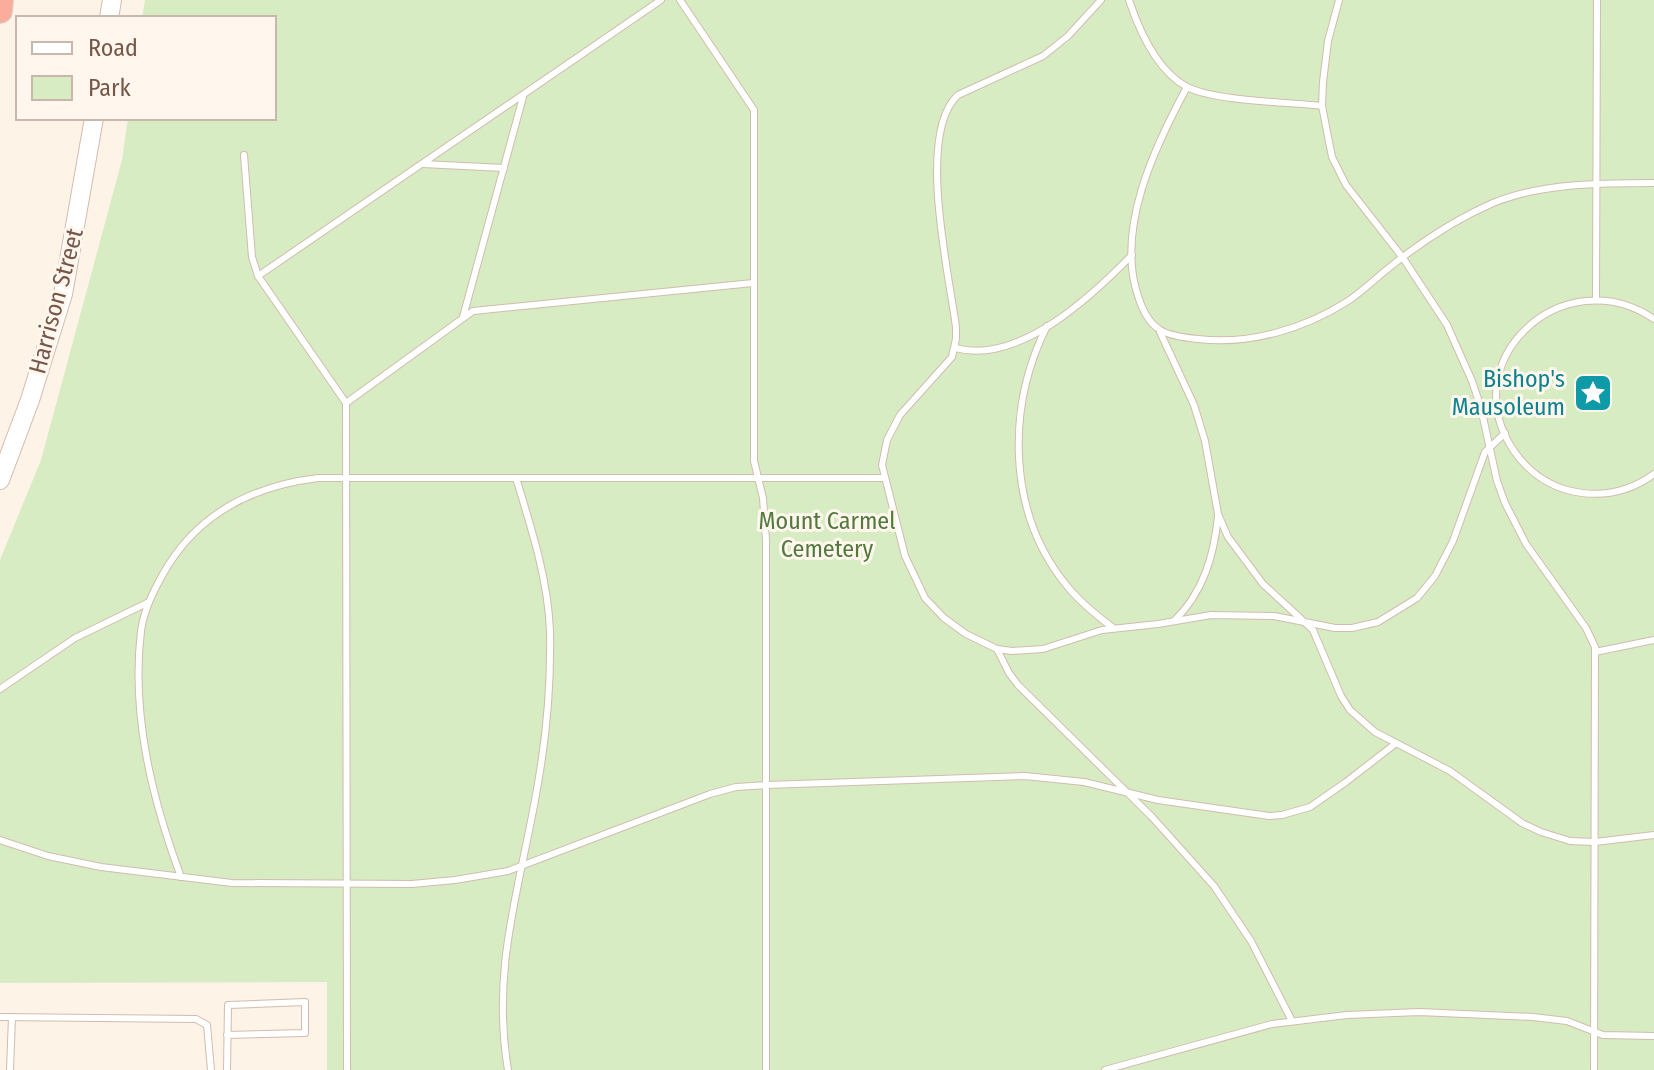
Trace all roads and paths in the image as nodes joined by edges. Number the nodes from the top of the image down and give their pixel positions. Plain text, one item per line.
1 (1, 0) edge
2 (661, 0) edge
3 (680, 0) edge
4 (1101, 0) edge
5 (1129, 0) edge
6 (1339, 0) edge
7 (1597, 0) edge
8 (0, 11) edge
9 (1187, 87) junction
10 (523, 96) junction
11 (1322, 106) junction
12 (94, 120) edge
13 (244, 155) dead end
14 (423, 164) junction
15 (504, 168) junction
16 (1654, 183) edge
17 (1596, 185) junction
18 (1132, 255) junction
19 (1403, 258) junction
20 (258, 276) junction
21 (753, 283) junction
22 (1596, 300) junction
23 (463, 317) junction
24 (1654, 319) edge
25 (1047, 326) junction
26 (1160, 332) junction
27 (955, 348) junction
28 (346, 403) junction
29 (1505, 433) junction
30 (1489, 446) junction
31 (1654, 474) edge
32 (345, 478) junction
33 (516, 478) junction
34 (757, 478) junction
35 (884, 478) junction
36 (0, 480) edge
37 (1218, 514) junction
38 (147, 603) junction
39 (1174, 621) junction
40 (1308, 623) junction
41 (1113, 628) junction
42 (1654, 640) edge
43 (997, 649) junction
44 (1595, 652) junction
45 (0, 689) edge
46 (1395, 744) junction
47 (767, 785) junction
48 (1125, 792) junction
49 (1654, 835) edge
50 (0, 840) edge
51 (1595, 842) junction
52 (521, 865) junction
53 (181, 877) junction
54 (346, 885) junction
55 (0, 1017) edge
56 (12, 1017) junction
57 (1292, 1021) junction
58 (1594, 1032) junction
59 (227, 1035) junction
60 (1654, 1036) edge
61 (10, 1070) edge
62 (211, 1070) edge
63 (227, 1070) edge
64 (347, 1070) edge
65 (508, 1070) edge
66 (766, 1070) edge
67 (1105, 1070) edge
68 (1594, 1070) edge

1 - 8 highway
2 - 10 lane
3 - 21 lane
4 - 27 lane
5 - 9 lane
6 - 11 lane
7 - 17 lane
9 - 11 lane
9 - 18 lane
10 - 14 lane
10 - 15 lane
11 - 19 lane
12 - 36 main road, Harrison Street
13 - 20 lane
14 - 15 lane
14 - 20 lane
15 - 23 lane
16 - 17 lane
17 - 19 lane
17 - 22 lane
18 - 25 lane
18 - 26 lane
19 - 26 lane
19 - 30 lane
20 - 28 lane
21 - 23 lane
21 - 34 lane
22 - 24 lane
22 - 29 lane
23 - 28 lane
25 - 27 lane
25 - 41 lane
26 - 37 lane
27 - 35 lane
28 - 32 lane
29 - 30 lane
29 - 31 lane
30 - 40 lane
30 - 44 lane
32 - 33 lane
32 - 38 lane
32 - 54 lane
33 - 34 lane
33 - 52 lane
34 - 35 lane
34 - 47 lane
35 - 43 lane
37 - 39 lane
37 - 40 lane
38 - 45 lane
38 - 53 lane
39 - 40 lane
39 - 41 lane
40 - 46 lane
41 - 43 lane
42 - 44 lane
43 - 48 lane
44 - 51 lane
46 - 48 lane
46 - 51 lane
47 - 48 lane
47 - 52 lane
47 - 66 lane
48 - 57 lane
49 - 51 lane
50 - 53 lane
51 - 58 lane
52 - 54 lane
52 - 65 lane
53 - 54 lane
54 - 64 lane
55 - 56 lane
56 - 61 lane
56 - 62 lane
57 - 58 lane
57 - 67 lane
58 - 60 lane
58 - 68 lane
59 - 59 lane
59 - 63 lane

